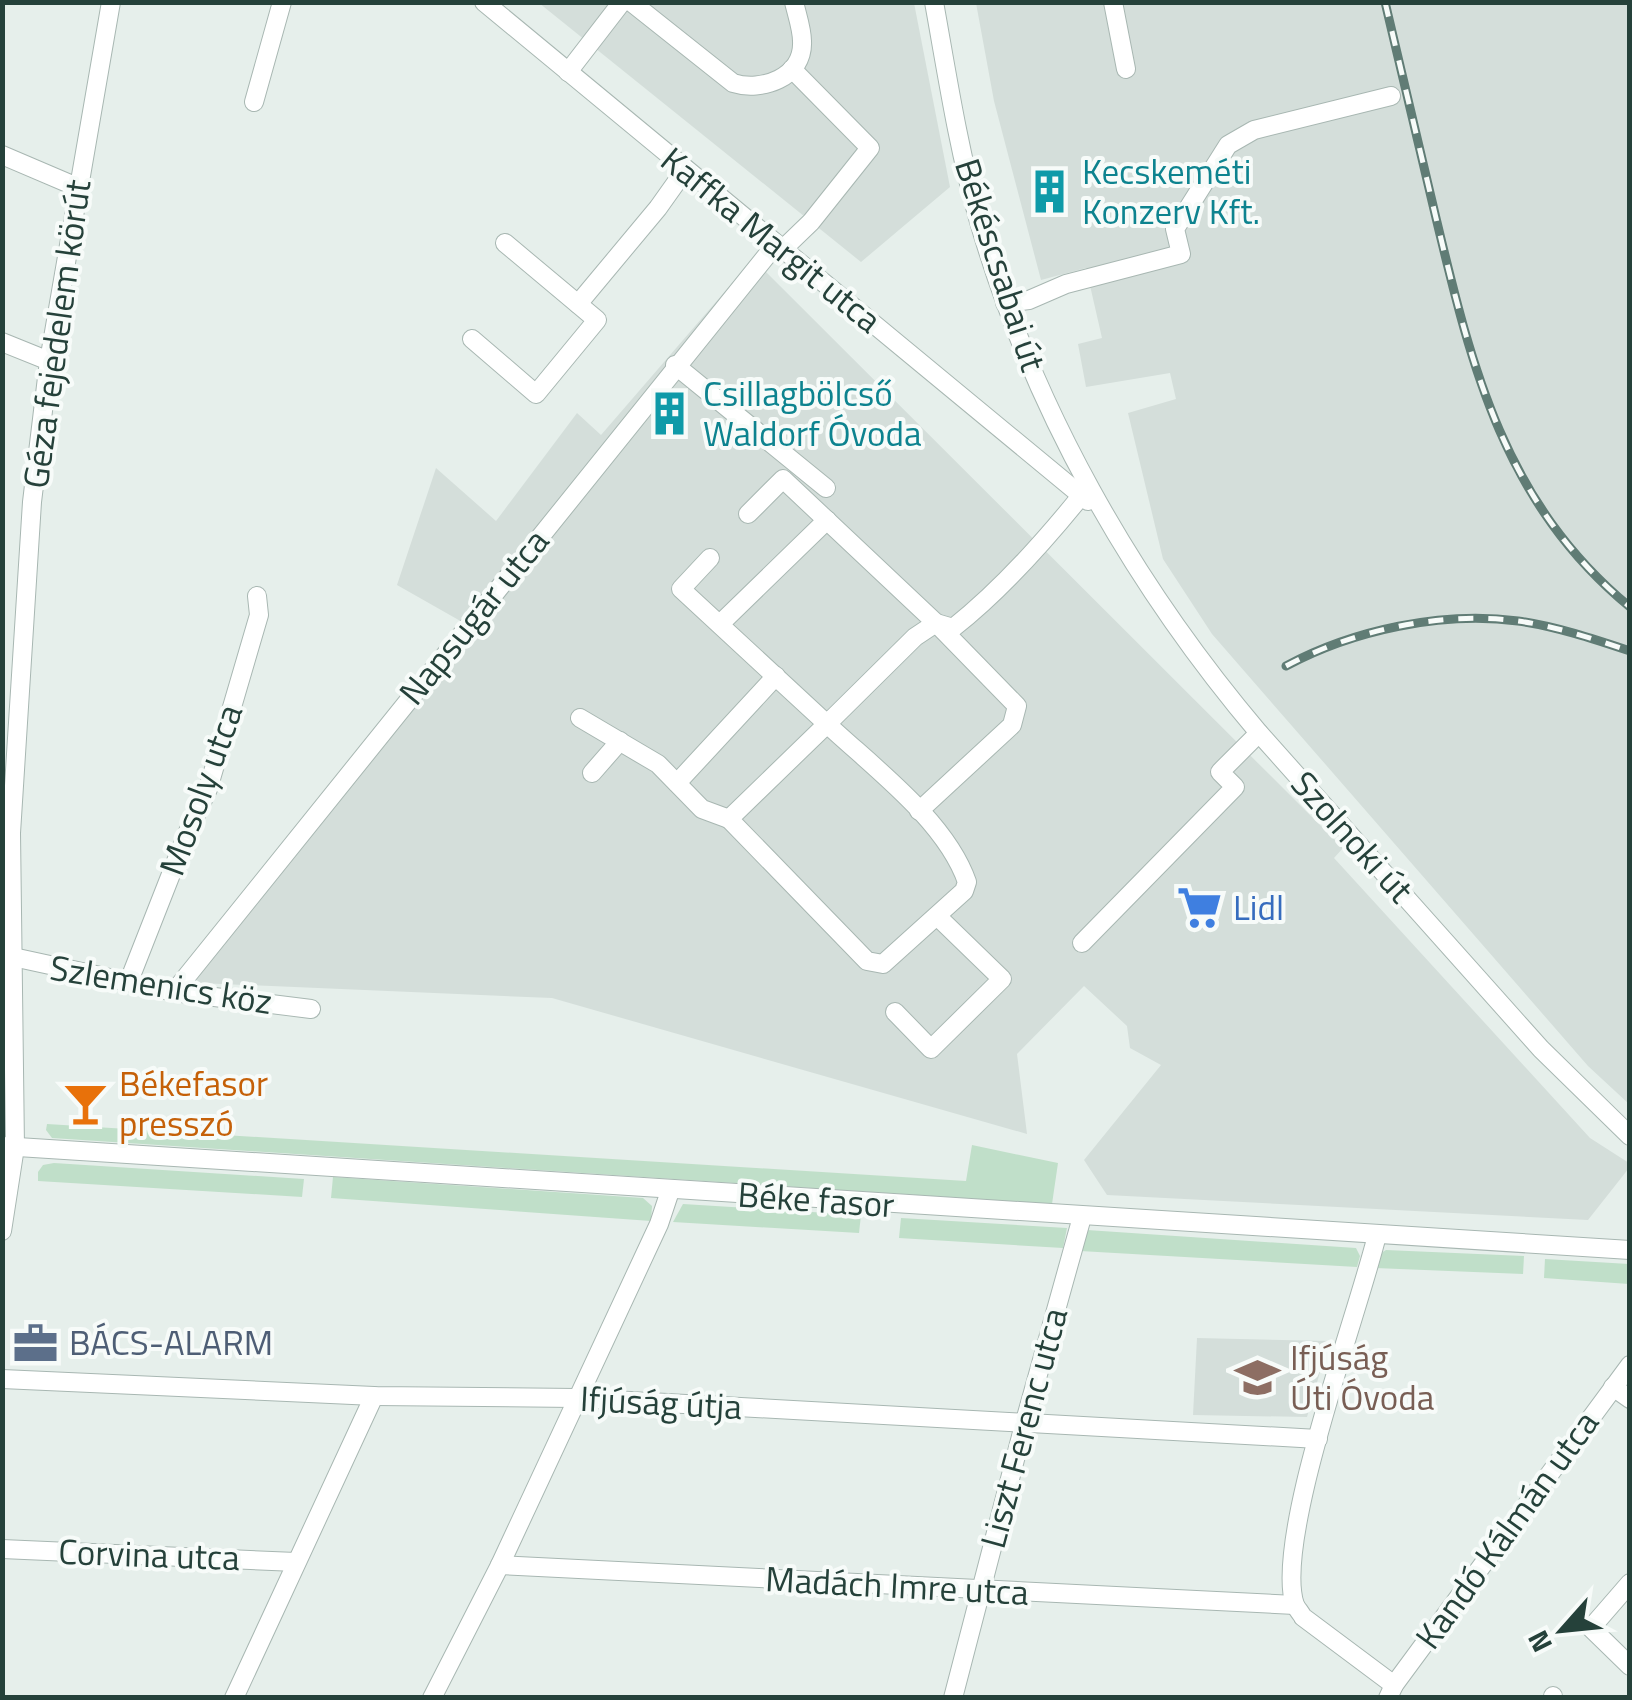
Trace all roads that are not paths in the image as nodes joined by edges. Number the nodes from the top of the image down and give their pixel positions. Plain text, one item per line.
1 (110, 2) edge
2 (282, 2) edge
3 (484, 2) edge
4 (622, 2) edge
5 (630, 2) edge
6 (794, 2) edge
7 (934, 2) edge
8 (1113, 2) edge
9 (792, 69) junction
10 (1126, 69) dead end
11 (568, 72) junction
12 (1391, 96) dead end
13 (254, 102) dead end
14 (2, 155) edge
15 (685, 170) junction
16 (77, 187) junction
17 (505, 242) dead end
18 (779, 246) junction
19 (1006, 303) junction
20 (578, 304) junction
21 (472, 339) dead end
22 (2, 342) edge
23 (49, 361) junction
24 (676, 365) junction
25 (826, 488) dead end
26 (1081, 496) junction
27 (748, 514) dead end
28 (1104, 514) junction
29 (827, 520) junction
30 (710, 558) dead end
31 (257, 596) dead end
32 (721, 623) junction
33 (936, 623) junction
34 (776, 676) junction
35 (580, 718) dead end
36 (828, 724) junction
37 (1259, 732) junction
38 (620, 741) junction
39 (592, 773) dead end
40 (677, 783) junction
41 (918, 811) junction
42 (729, 819) junction
43 (937, 916) junction
44 (1082, 943) dead end
45 (12, 957) junction
46 (129, 981) junction
47 (174, 992) junction
48 (311, 1010) dead end
49 (895, 1012) dead end
50 (1630, 1136) edge
51 (9, 1147) edge
52 (670, 1190) junction
53 (1082, 1218) junction
54 (2, 1230) edge
55 (1378, 1235) junction
56 (1630, 1250) edge
57 (1630, 1365) edge
58 (2, 1378) edge
59 (1613, 1387) junction
60 (374, 1396) junction
61 (576, 1398) junction
62 (1630, 1400) edge
63 (1025, 1420) junction
64 (1318, 1439) junction
65 (2, 1549) edge
66 (296, 1562) junction
67 (500, 1565) junction
68 (1630, 1583) edge
69 (981, 1591) junction
70 (1294, 1605) junction
71 (1630, 1666) edge
72 (1391, 1691) edge
73 (234, 1698) edge
74 (432, 1698) edge
75 (953, 1698) edge

1 - 16 street, Géza fejedelem körút
2 - 13 street
3 - 11 street, Kaffka Margit utca
4 - 11 street
5 - 9 street
6 - 9 street
7 - 19 street, Békéscsabai út
8 - 10 street
9 - 18 street, Napsugár utca
11 - 15 street, Kaffka Margit utca
12 - 19 street
14 - 16 street
15 - 18 street, Kaffka Margit utca
15 - 20 street
16 - 23 street, Géza fejedelem körút
17 - 20 street
18 - 24 street, Napsugár utca
18 - 26 street, Kaffka Margit utca
19 - 28 street, Békéscsabai út
20 - 21 street
22 - 23 street
23 - 45 street, Géza fejedelem körút
24 - 25 street
24 - 47 street, Napsugár utca
26 - 28 street, Kaffka Margit utca
26 - 33 street
27 - 29 street
28 - 37 street, Szolnoki út
29 - 32 street
29 - 33 street
30 - 32 street
31 - 46 street, Mosoly utca
32 - 34 street
33 - 36 street
33 - 41 street
34 - 36 street
34 - 40 street
35 - 38 street
36 - 41 street
36 - 42 street
37 - 44 street
37 - 50 street, Szolnoki út
38 - 39 street
38 - 40 street
40 - 42 street
41 - 43 street
42 - 43 street
43 - 49 street
45 - 46 street, Szlemenics köz
45 - 51 street, Géza fejedelem körút
46 - 47 street, Szlemenics köz
47 - 48 street, Szlemenics köz
51 - 52 street, Béke fasor
51 - 54 street, Géza fejedelem körút
52 - 53 street, Béke fasor
52 - 61 street
53 - 55 street, Béke fasor
53 - 63 street, Liszt Ferenc utca
55 - 56 street, Béke fasor
55 - 64 street
57 - 59 street, Kandó Kálmán utca
58 - 60 street, Ifjúság útja
59 - 62 street
59 - 72 street, Kandó Kálmán utca
60 - 61 street, Ifjúság útja
60 - 66 street
61 - 63 street, Ifjúság útja
61 - 67 street
63 - 64 street, Ifjúság útja
63 - 69 street, Liszt Ferenc utca
64 - 70 street
65 - 66 street, Corvina utca
66 - 73 street
67 - 69 street, Madách Imre utca
67 - 74 street
68 - 71 street
69 - 70 street, Madách Imre utca
69 - 75 street, Liszt Ferenc utca
70 - 72 street

